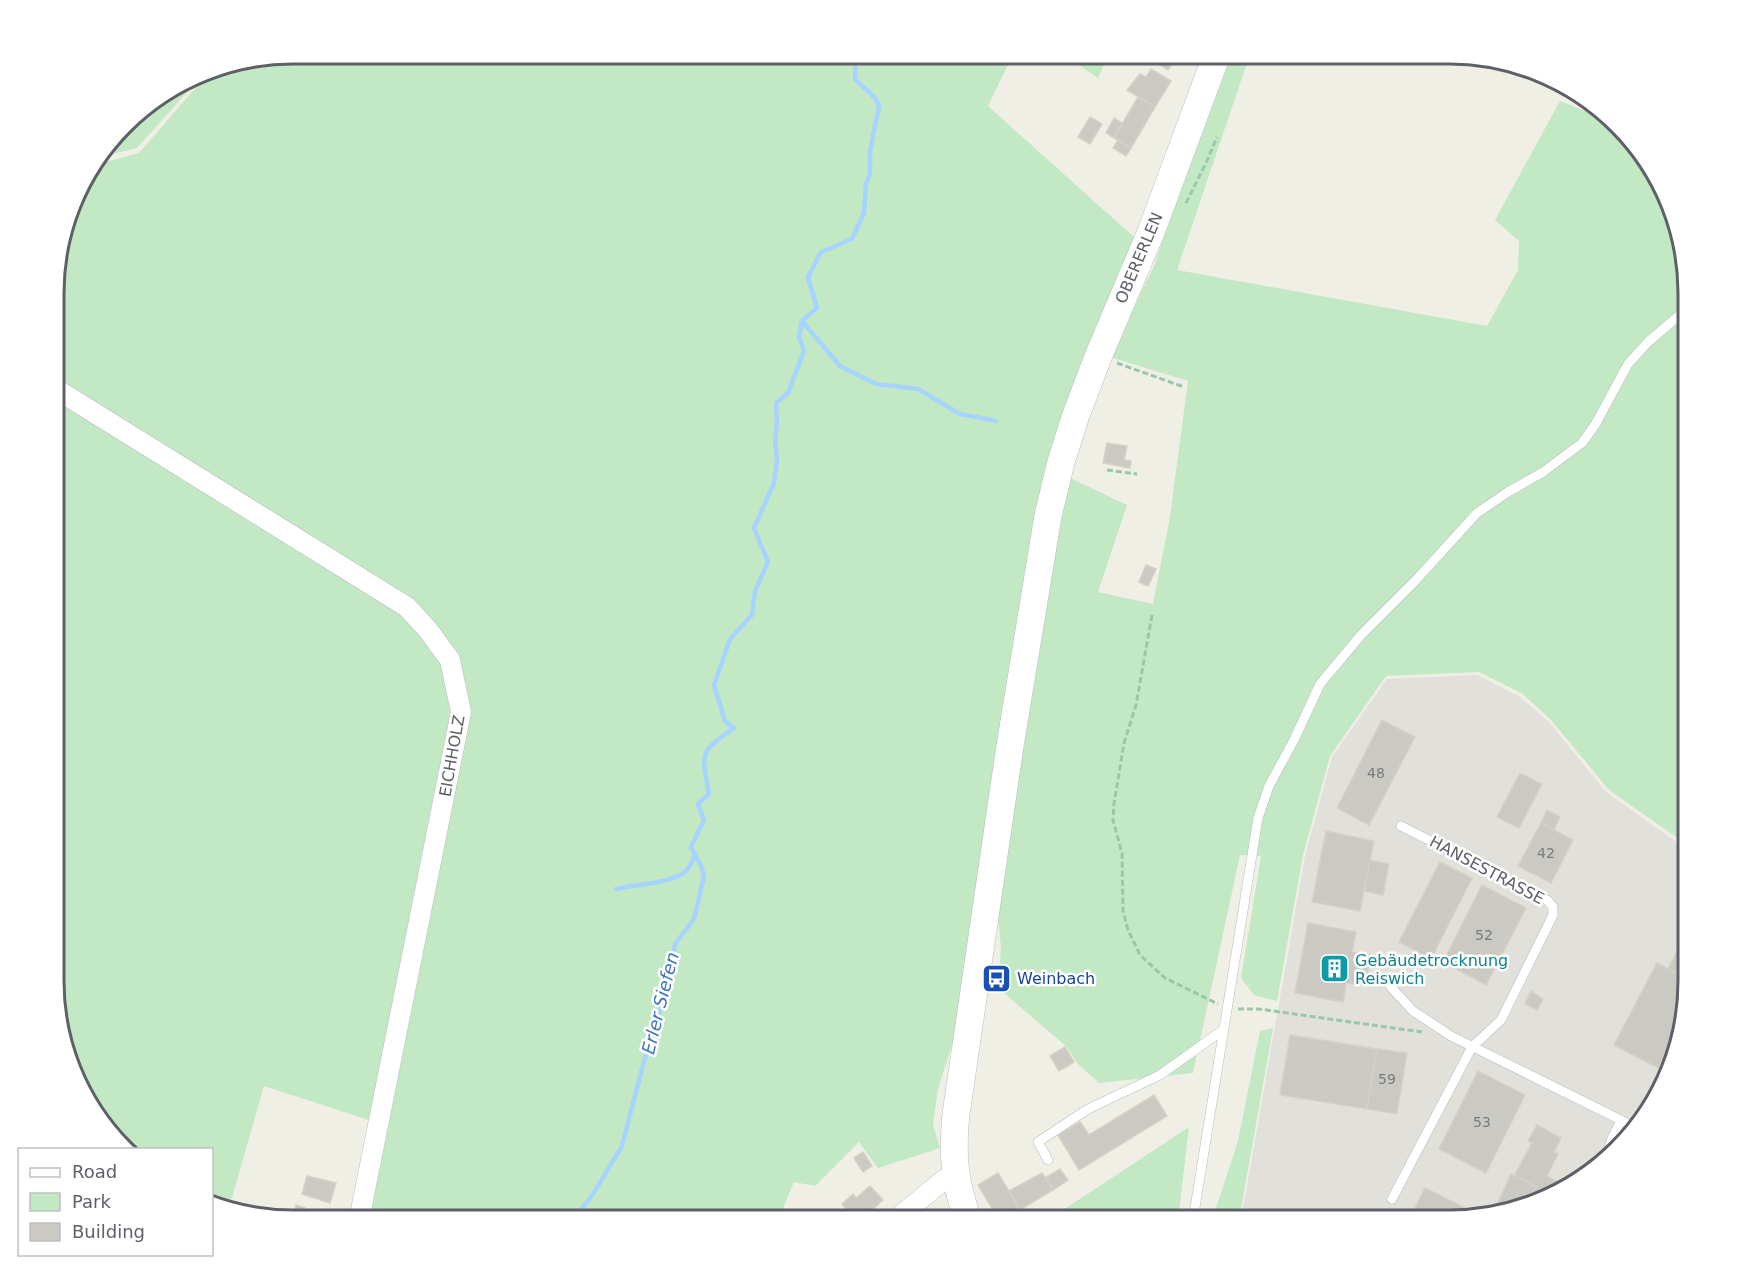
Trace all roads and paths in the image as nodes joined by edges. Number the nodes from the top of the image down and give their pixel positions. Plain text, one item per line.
1 (1212, 64) edge
2 (1678, 316) edge
3 (1098, 357) junction
4 (1184, 387) dead end
5 (64, 394) edge
6 (1107, 470) dead end
7 (1137, 474) dead end
8 (1152, 615) dead end
9 (1401, 826) dead end
10 (1390, 986) dead end
11 (1227, 1008) junction
12 (1223, 1030) junction
13 (1450, 1036) junction
14 (1472, 1047) junction
15 (1621, 1121) junction
16 (1628, 1124) edge
17 (1611, 1142) edge
18 (1048, 1160) dead end
19 (956, 1177) junction
20 (1392, 1199) dead end
21 (362, 1210) edge
22 (907, 1210) edge
23 (965, 1210) edge
24 (1195, 1210) edge

1 - 3 main road, OBERERLEN
2 - 11 lane
3 - 4 path
3 - 19 main road, OBERERLEN
5 - 21 street, EICHHOLZ
6 - 7 path
8 - 11 path
9 - 14 lane, HANSESTRASSE
10 - 13 lane
11 - 12 lane
11 - 13 path
12 - 18 lane
12 - 24 lane
13 - 14 lane
14 - 15 lane
14 - 20 lane, HANSESTRASSE
15 - 16 lane
15 - 17 lane
19 - 22 street
19 - 23 main road

